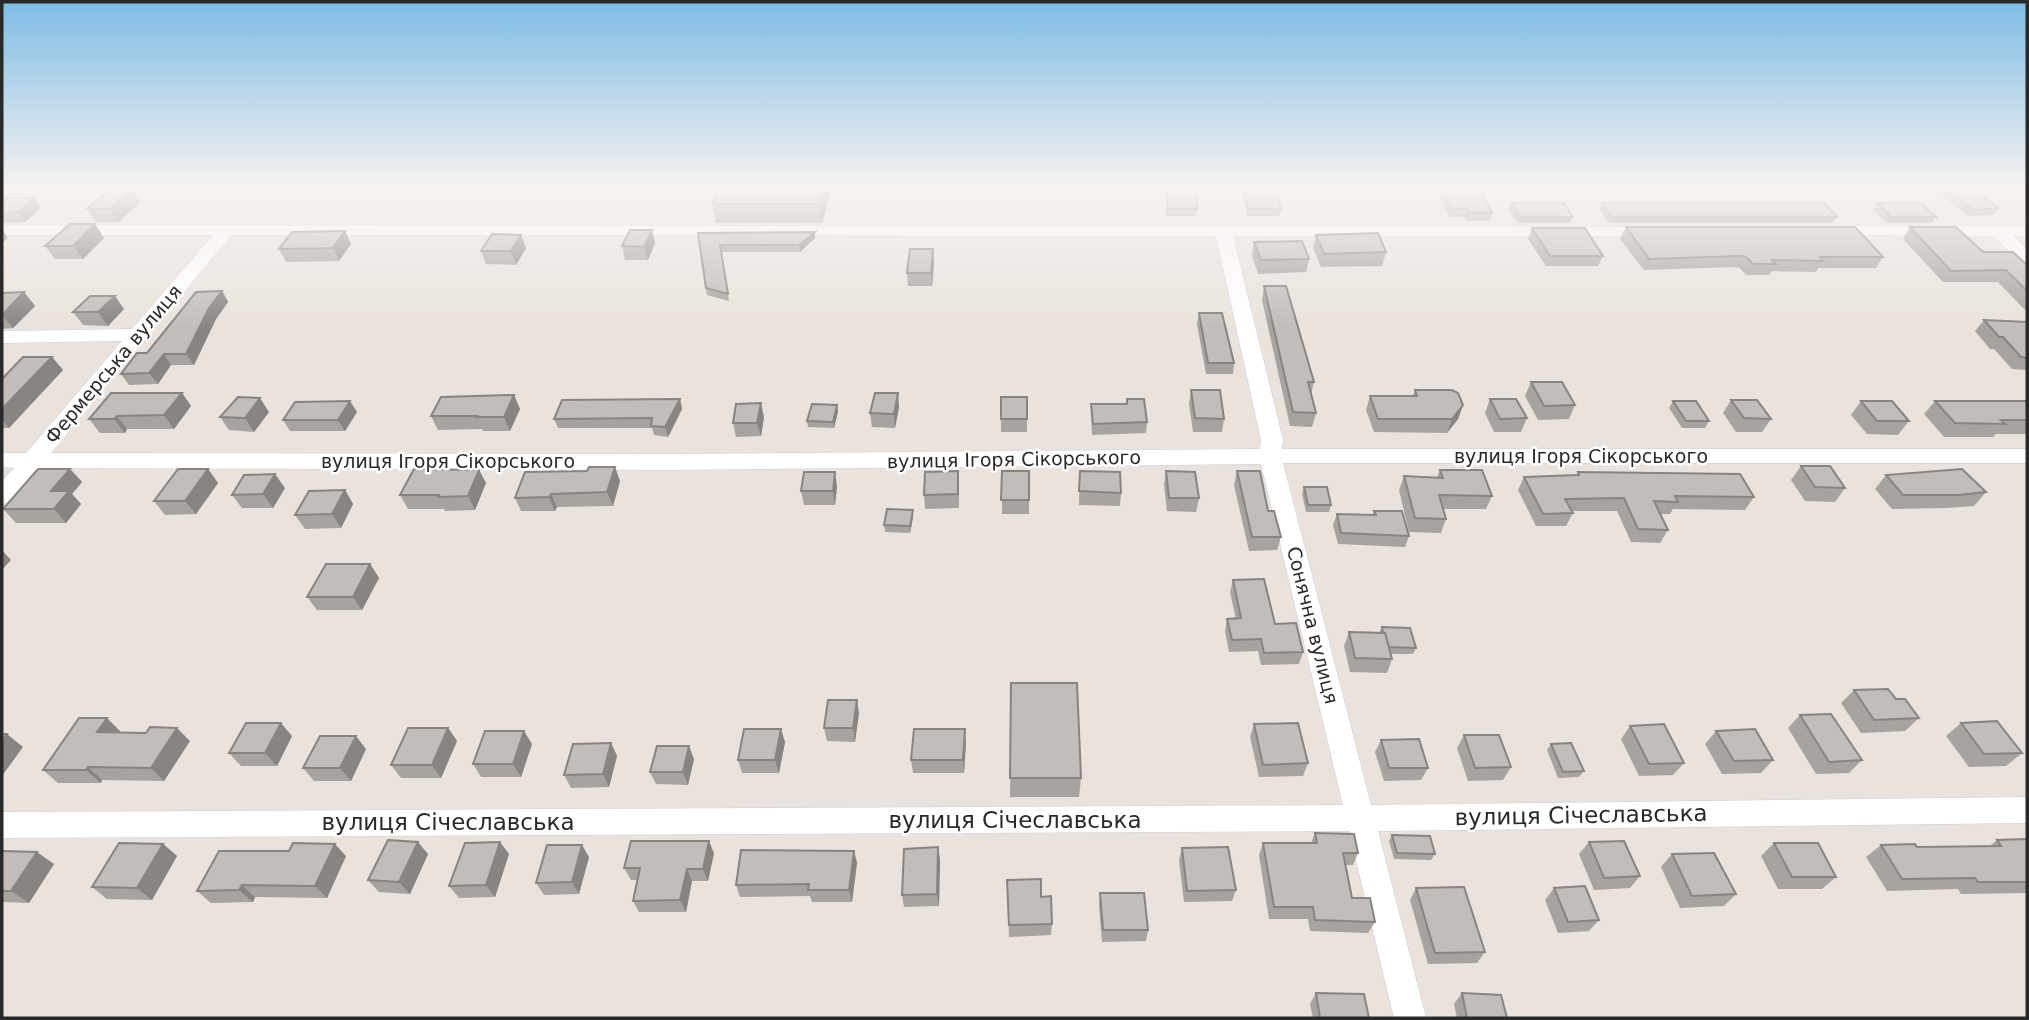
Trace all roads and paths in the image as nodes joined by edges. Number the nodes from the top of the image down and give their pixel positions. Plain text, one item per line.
1 (223, 235) edge
2 (1224, 235) edge
3 (2002, 235) edge
4 (2027, 259) edge
5 (136, 335) junction
6 (2, 337) edge
7 (1270, 456) junction
8 (2027, 456) edge
9 (34, 458) junction
10 (2, 460) edge
11 (2, 496) edge
12 (2027, 810) edge
13 (1361, 818) junction
14 (2, 825) edge
15 (1410, 1018) edge

1 - 5 street, Фермерська вулиця
2 - 7 street, Сонячна вулиця
3 - 4 street
5 - 6 street
5 - 9 street, Фермерська вулиця
7 - 8 street, вулиця Ігоря Сікорського
7 - 9 street, вулиця Ігоря Сікорського
7 - 13 street, Сонячна вулиця
9 - 10 street, вулиця Ігоря Сікорського
9 - 11 street, Фермерська вулиця
12 - 13 street, вулиця Січеславська
13 - 14 street, вулиця Січеславська
13 - 15 street, Сонячна вулиця

